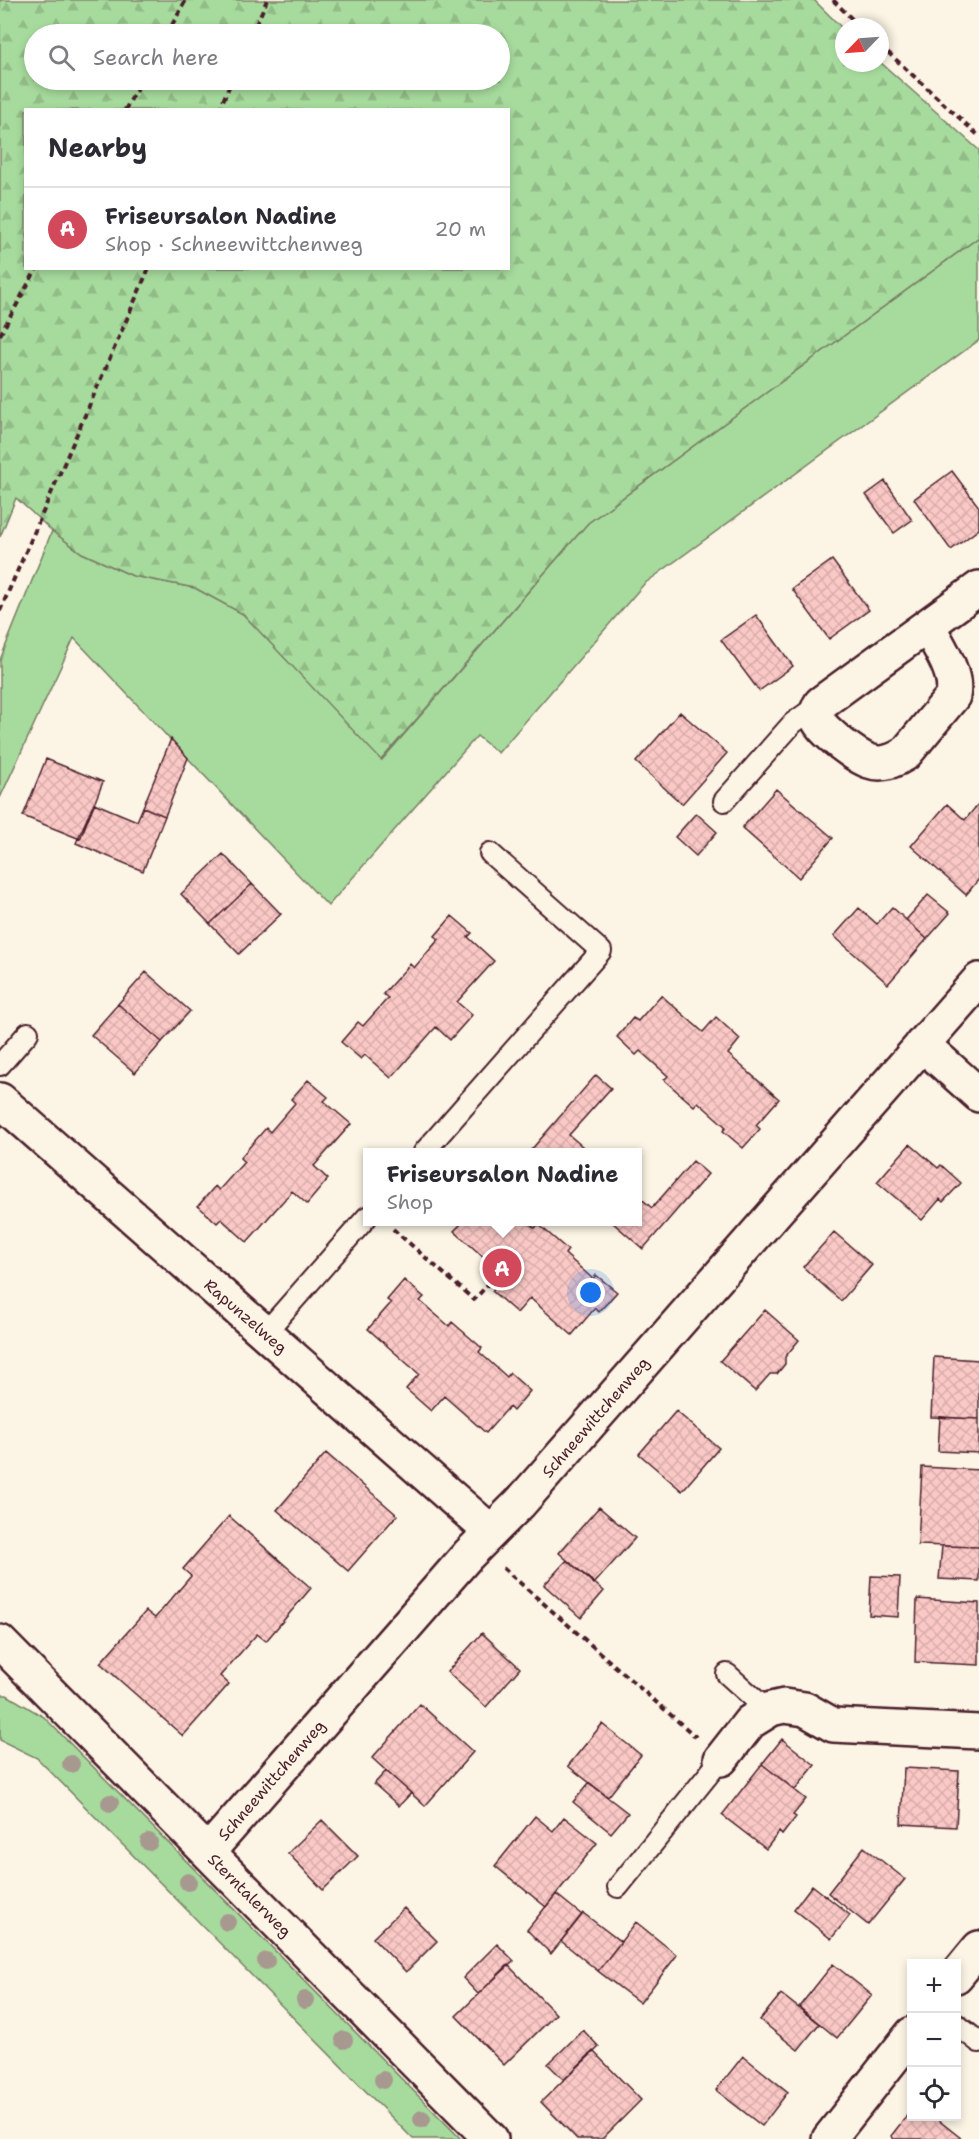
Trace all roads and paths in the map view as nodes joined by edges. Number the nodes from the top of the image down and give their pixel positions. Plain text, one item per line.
1 (186, 0) edge
2 (267, 0) edge
3 (833, 0) edge
4 (851, 18) edge
5 (173, 24) edge
6 (256, 24) edge
7 (889, 53) edge
8 (136, 90) edge
9 (228, 90) edge
10 (126, 108) edge
11 (220, 108) edge
12 (979, 136) edge
13 (36, 270) edge
14 (148, 270) edge
15 (0, 335) edge
16 (979, 588) edge
17 (0, 611) edge
18 (928, 626) junction
19 (821, 703) junction
20 (724, 801) dead end
21 (490, 853) dead end
22 (979, 980) edge
23 (28, 1033) dead end
24 (922, 1044) junction
25 (0, 1065) edge
26 (979, 1095) edge
27 (0, 1100) edge
28 (428, 1148) edge
29 (363, 1222) edge
30 (391, 1226) edge
31 (500, 1271) dead end
32 (265, 1333) junction
33 (484, 1539) junction
34 (3, 1650) edge
35 (727, 1674) dead end
36 (767, 1710) junction
37 (979, 1732) edge
38 (721, 1758) junction
39 (208, 1852) junction
40 (618, 1887) dead end
41 (979, 1948) edge
42 (961, 1971) edge
43 (961, 2027) edge
44 (907, 2040) edge
45 (979, 2042) edge
46 (491, 2139) edge
47 (829, 2139) edge

1 - 5 path
2 - 6 path
3 - 4 path
7 - 12 path
8 - 10 path
9 - 11 path
13 - 15 path
14 - 17 path
16 - 18 street
18 - 19 street
18 - 19 street
19 - 20 lane
21 - 28 lane
22 - 24 street, Schneewittchenweg
23 - 25 lane
24 - 26 street
24 - 33 street, Schneewittchenweg
27 - 32 street, Rapunzelweg
29 - 32 lane
30 - 31 path
32 - 33 street, Rapunzelweg
33 - 38 path
33 - 39 street, Schneewittchenweg
34 - 39 street, Sterntalerweg
35 - 36 lane
36 - 37 street
36 - 38 street
38 - 40 lane
39 - 46 street, Sterntalerweg
41 - 42 street
43 - 45 lane
44 - 47 street

